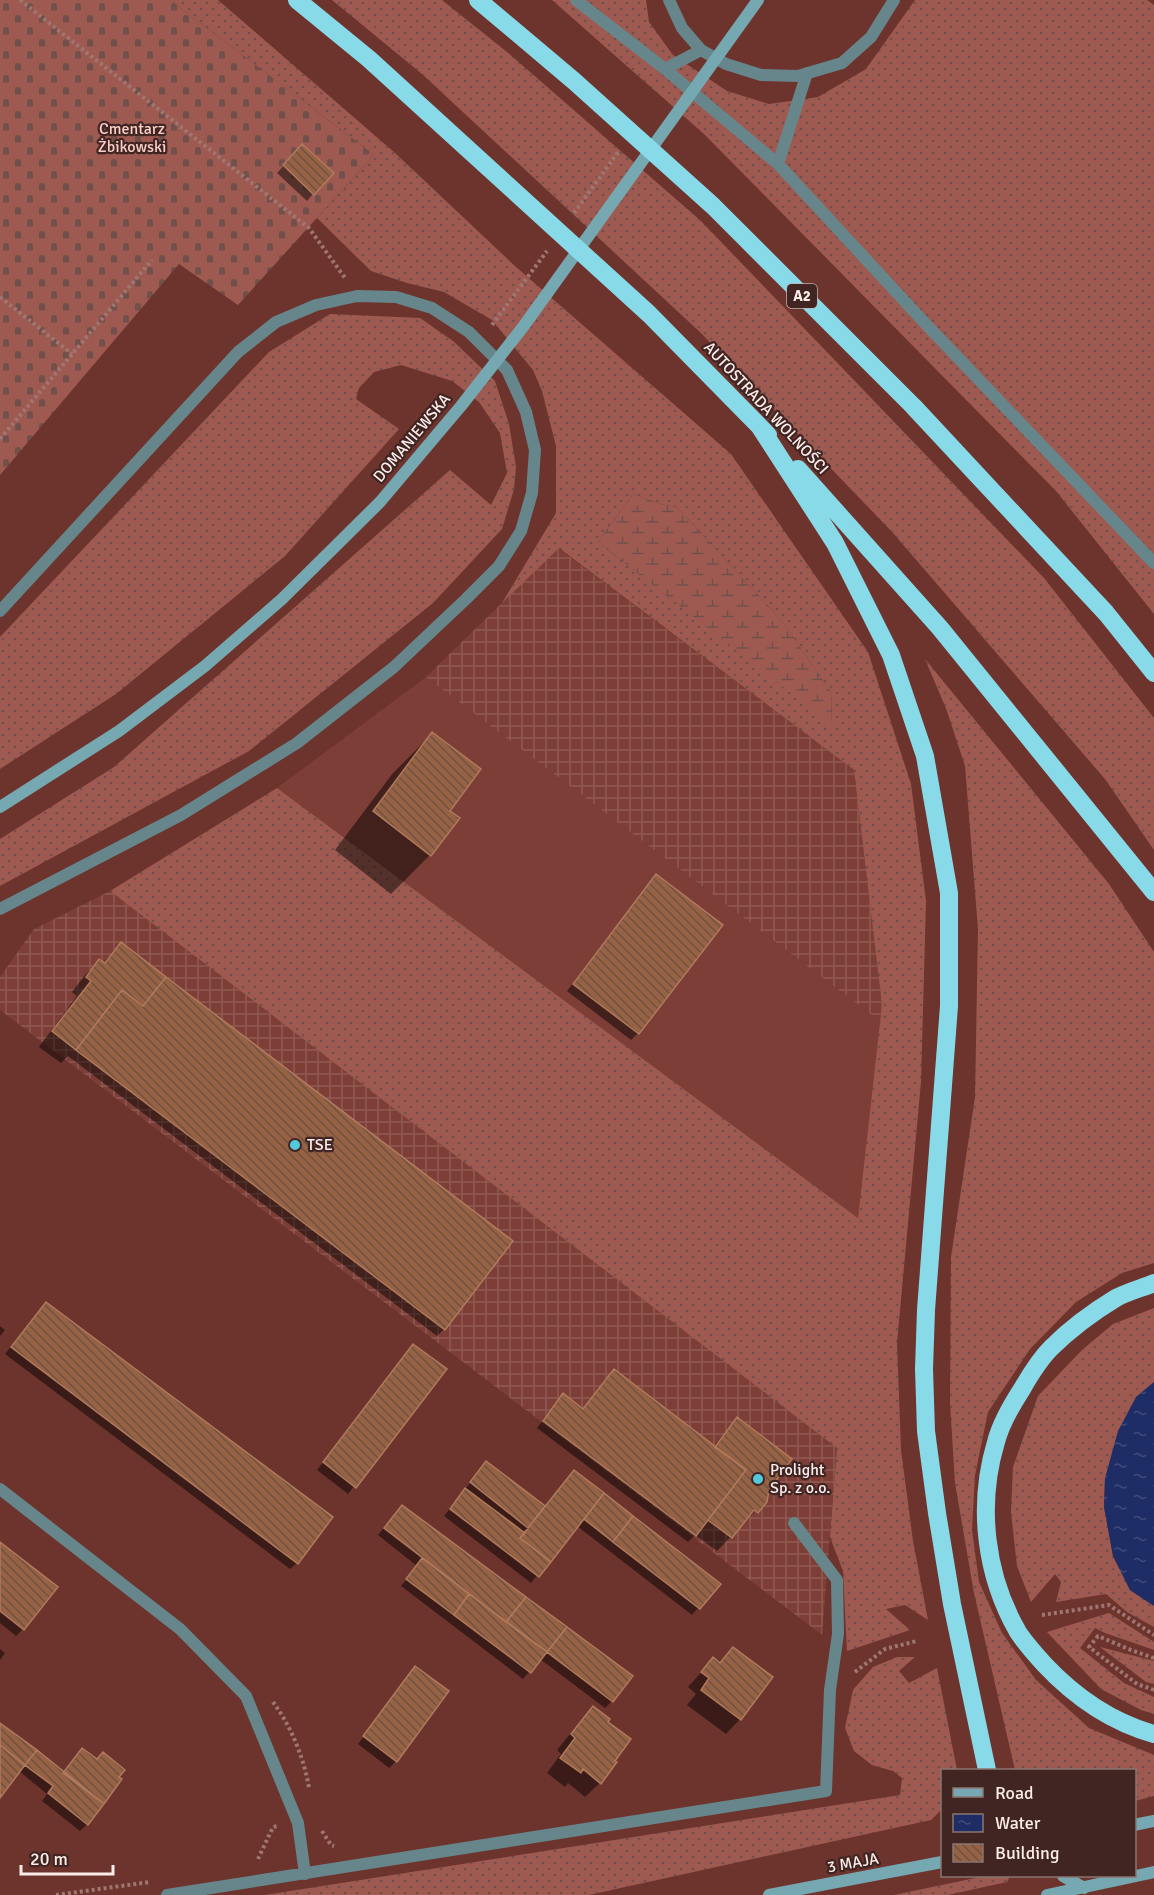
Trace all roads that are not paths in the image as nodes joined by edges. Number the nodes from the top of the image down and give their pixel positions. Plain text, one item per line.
1 (297, 0) edge
2 (478, 0) edge
3 (576, 0) edge
4 (669, 0) edge
5 (758, 0) edge
6 (894, 0) edge
7 (701, 50) junction
8 (665, 69) junction
9 (807, 73) junction
10 (778, 164) junction
11 (760, 427) junction
12 (1154, 563) edge
13 (0, 611) edge
14 (1154, 673) edge
15 (0, 807) edge
16 (1154, 892) edge
17 (0, 909) edge
18 (1154, 1284) edge
19 (0, 1489) edge
20 (794, 1523) dead end
21 (1154, 1734) edge
22 (987, 1769) edge
23 (1154, 1821) edge
24 (1136, 1825) edge
25 (941, 1863) edge
26 (1154, 1872) edge
27 (305, 1874) junction
28 (1136, 1876) edge
29 (1066, 1877) edge
30 (1132, 1877) edge
31 (1084, 1888) junction
32 (167, 1895) edge
33 (769, 1895) edge
34 (1047, 1895) edge

1 - 11 highway, AUTOSTRADA WOLNOŚCI
2 - 14 highway, A2
3 - 8 lane
4 - 7 lane
5 - 15 main road, DOMANIEWSKA
6 - 9 lane
7 - 8 lane
7 - 9 lane
8 - 10 lane
9 - 10 lane
10 - 12 lane
11 - 16 highway, AUTOSTRADA WOLNOŚCI
11 - 22 highway
13 - 17 lane
18 - 21 highway
19 - 27 lane
20 - 27 lane
23 - 24 main road
25 - 33 main road, 3 MAJA
26 - 28 main road
27 - 32 lane
29 - 31 main road
30 - 31 main road
31 - 34 main road

